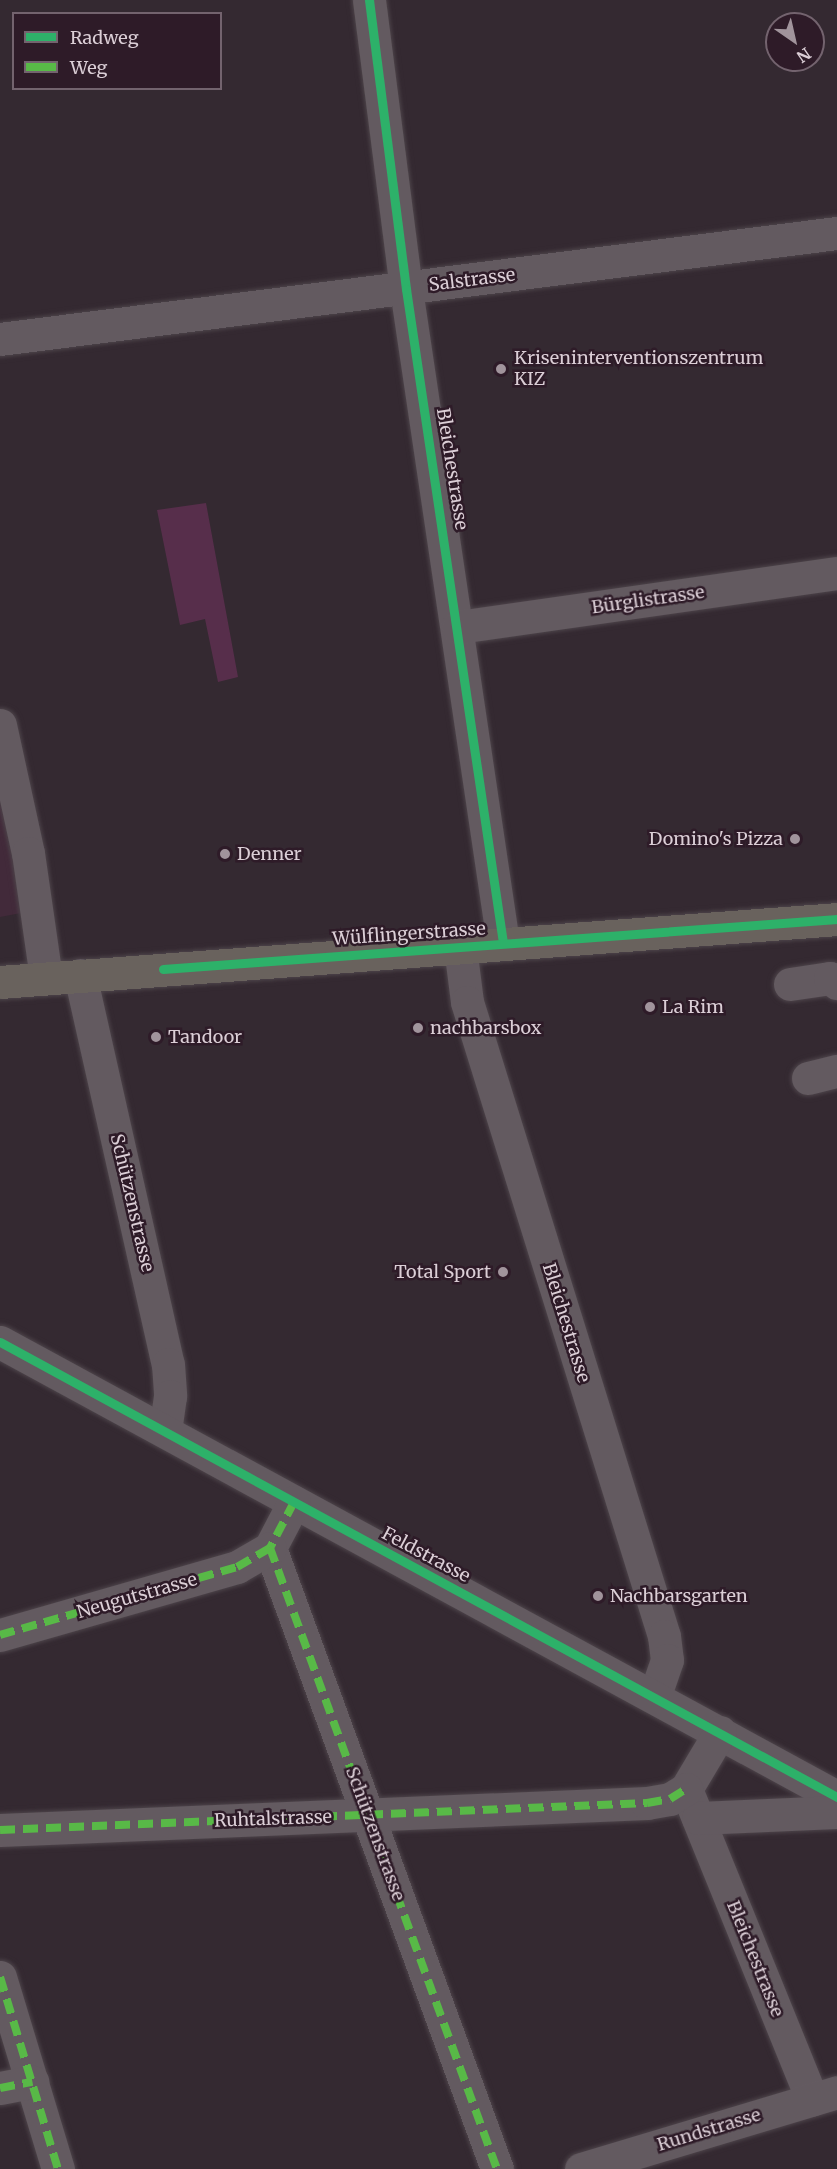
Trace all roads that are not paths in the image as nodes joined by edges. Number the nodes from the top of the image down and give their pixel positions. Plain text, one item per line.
1 (369, 0) edge
2 (837, 233) edge
3 (406, 288) junction
4 (0, 339) edge
5 (837, 573) edge
6 (458, 627) junction
7 (0, 726) edge
8 (837, 920) edge
9 (503, 943) junction
10 (460, 947) junction
11 (80, 975) junction
12 (46, 978) junction
13 (0, 982) edge
14 (837, 983) edge
15 (790, 984) dead end
16 (0, 1342) edge
17 (165, 1431) junction
18 (294, 1503) junction
19 (270, 1548) junction
20 (0, 1635) edge
21 (654, 1697) junction
22 (720, 1732) junction
23 (837, 1797) edge
24 (692, 1804) junction
25 (837, 1812) edge
26 (368, 1815) junction
27 (0, 1830) edge
28 (0, 1977) edge
29 (32, 2082) junction
30 (0, 2088) edge
31 (824, 2095) edge
32 (58, 2169) edge
33 (497, 2169) edge
34 (581, 2169) edge

1 - 3 street, Bleichestrasse
2 - 3 street, Salstrasse
3 - 4 street, Salstrasse
3 - 6 street, Bleichestrasse
5 - 6 street, Bürglistrasse
6 - 9 street, Bleichestrasse
7 - 12 street
8 - 9 main road, Wülflingerstrasse
9 - 10 main road, Wülflingerstrasse
10 - 11 main road, Wülflingerstrasse
10 - 21 street, Bleichestrasse
11 - 12 main road, Wülflingerstrasse
11 - 17 street, Schützenstrasse
12 - 13 main road, Wülflingerstrasse
14 - 15 street
16 - 17 street, Feldstrasse
17 - 18 street, Feldstrasse
18 - 19 street
18 - 21 street, Feldstrasse
19 - 20 street, Neugutstrasse
19 - 26 street, Schützenstrasse
21 - 22 street, Feldstrasse
22 - 23 street, Feldstrasse
22 - 24 street
24 - 25 street
24 - 26 street, Ruhtalstrasse
24 - 31 street, Bleichestrasse
26 - 27 street, Ruhtalstrasse
26 - 33 street, Schützenstrasse
28 - 29 street
29 - 30 street
29 - 32 street
31 - 34 street, Rundstrasse

